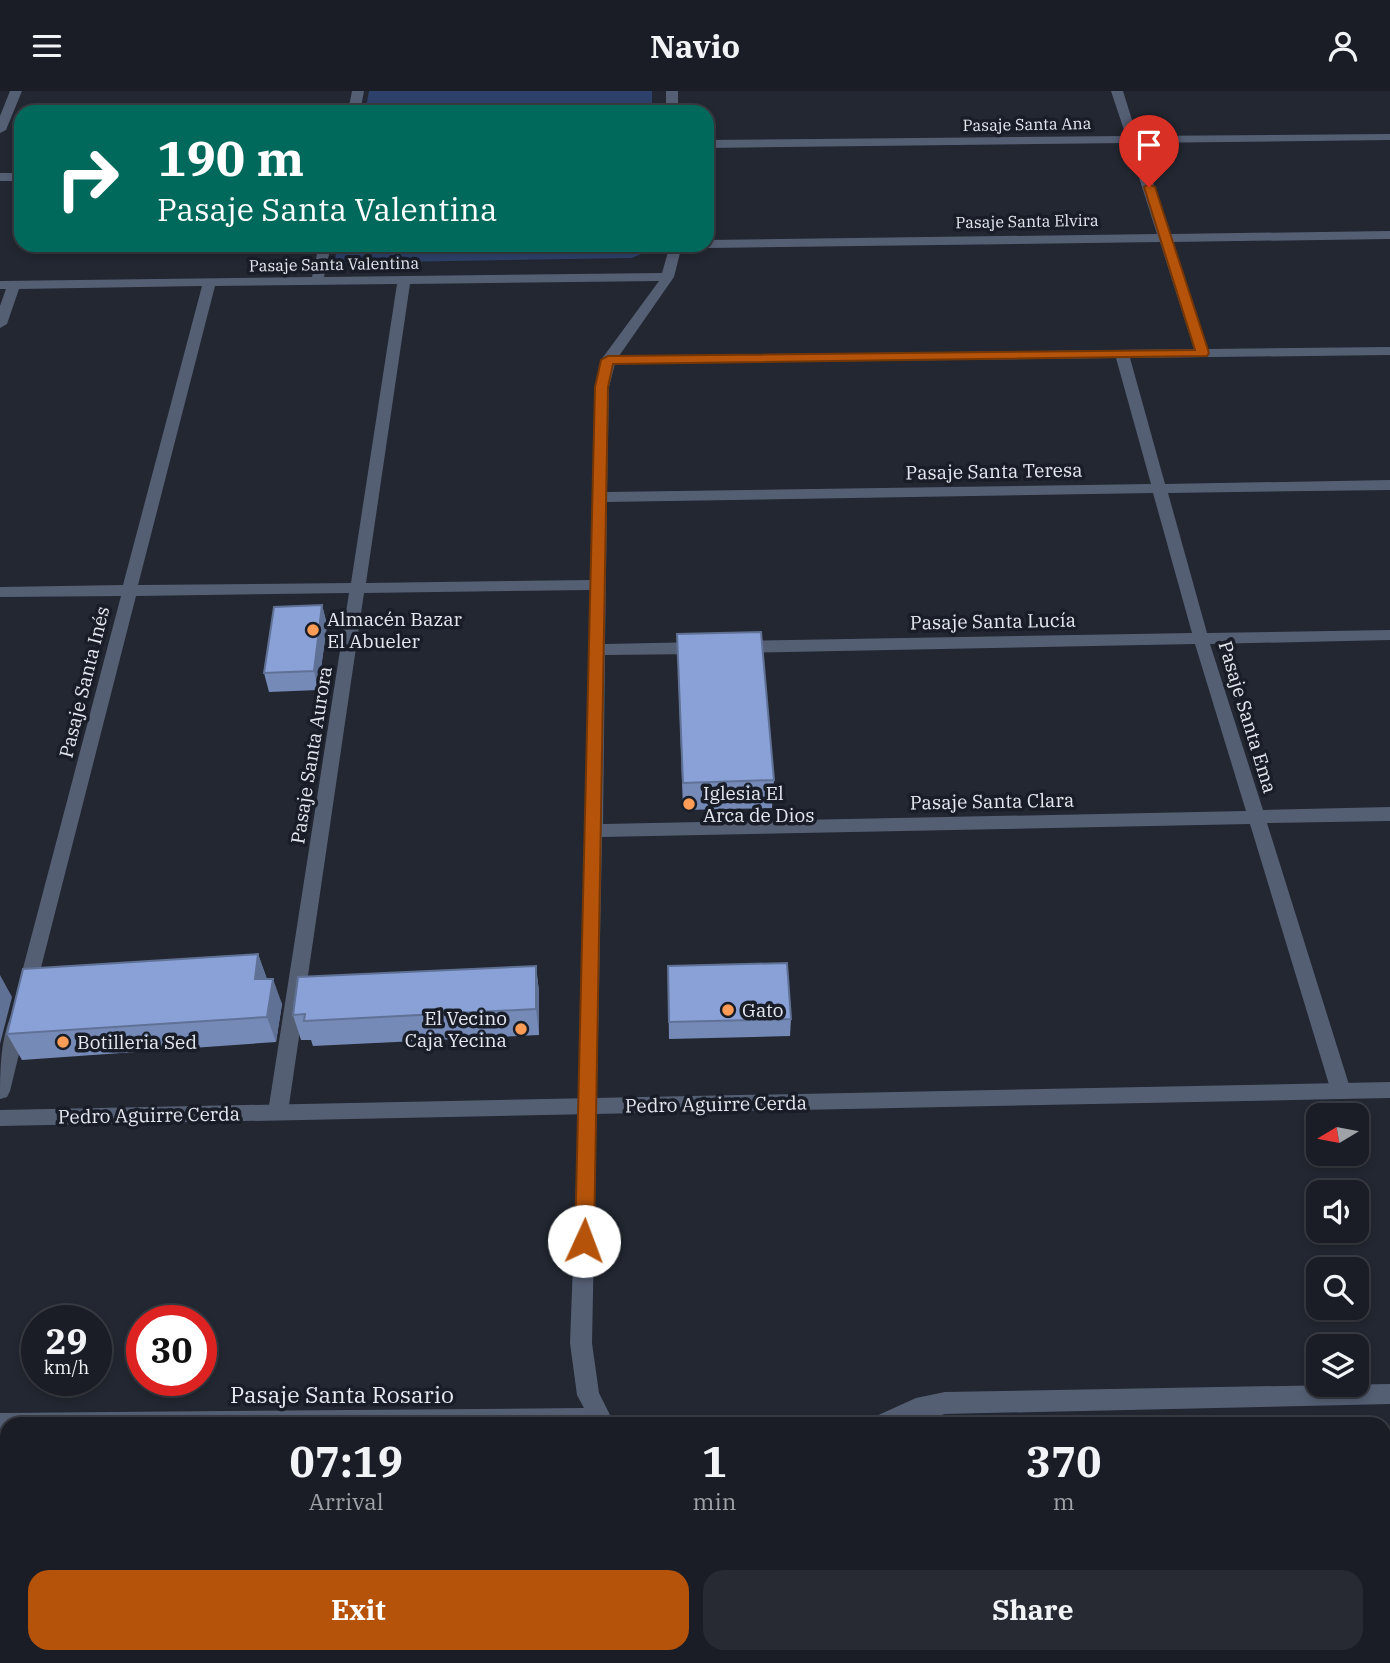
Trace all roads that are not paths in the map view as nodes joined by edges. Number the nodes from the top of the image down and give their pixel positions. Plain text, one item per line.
1 (16, 91) edge
2 (1117, 91) edge
3 (0, 129) edge
4 (1390, 137) edge
5 (1133, 139) junction
6 (714, 144) edge
7 (1390, 235) edge
8 (1165, 236) junction
9 (714, 244) edge
10 (323, 252) edge
11 (675, 252) edge
12 (668, 277) junction
13 (404, 280) junction
14 (317, 282) junction
15 (209, 283) junction
16 (0, 285) edge
17 (14, 285) junction
18 (0, 324) edge
19 (1390, 351) edge
20 (1202, 353) junction
21 (1122, 354) junction
22 (608, 360) junction
23 (1390, 485) edge
24 (1160, 488) junction
25 (600, 497) junction
26 (598, 585) junction
27 (357, 588) junction
28 (129, 591) junction
29 (0, 592) edge
30 (1390, 635) edge
31 (1201, 639) junction
32 (597, 649) junction
33 (1390, 814) edge
34 (1256, 815) junction
35 (594, 831) junction
36 (1390, 1090) edge
37 (0, 1091) edge
38 (1341, 1091) junction
39 (589, 1106) junction
40 (278, 1112) junction
41 (0, 1118) edge
42 (1390, 1394) edge
43 (599, 1417) edge
44 (899, 1417) edge

1 - 3 street
2 - 5 street
4 - 5 street, Pasaje Santa Ana
5 - 6 street, Pasaje Santa Ana
5 - 8 street
7 - 8 street, Pasaje Santa Elvira
8 - 9 street, Pasaje Santa Elvira
8 - 20 street
10 - 14 street
11 - 12 street
12 - 13 street, Pasaje Santa Valentina
12 - 22 street
13 - 14 street, Pasaje Santa Valentina
13 - 27 street, Pasaje Santa Aurora
14 - 15 street, Pasaje Santa Valentina
15 - 17 street, Pasaje Santa Valentina
15 - 28 street, Pasaje Santa Inés
16 - 17 street, Pasaje Santa Valentina
17 - 18 street
19 - 20 street
20 - 21 street
21 - 22 street
21 - 24 street, Pasaje Santa Ema
22 - 25 street
23 - 24 street, Pasaje Santa Teresa
24 - 25 street, Pasaje Santa Teresa
24 - 31 street, Pasaje Santa Ema
25 - 26 street
26 - 27 street
26 - 32 street
27 - 28 street
27 - 40 street, Pasaje Santa Aurora
28 - 29 street
28 - 37 street, Pasaje Santa Inés
30 - 31 street, Pasaje Santa Lucía
31 - 32 street, Pasaje Santa Lucía
31 - 34 street, Pasaje Santa Ema
32 - 35 street
33 - 34 street, Pasaje Santa Clara
34 - 35 street, Pasaje Santa Clara
34 - 38 street, Pasaje Santa Ema
35 - 39 street
36 - 38 street, Pedro Aguirre Cerda
38 - 39 street, Pedro Aguirre Cerda
39 - 40 street, Pedro Aguirre Cerda
39 - 43 street
40 - 41 street, Pedro Aguirre Cerda
42 - 44 street

